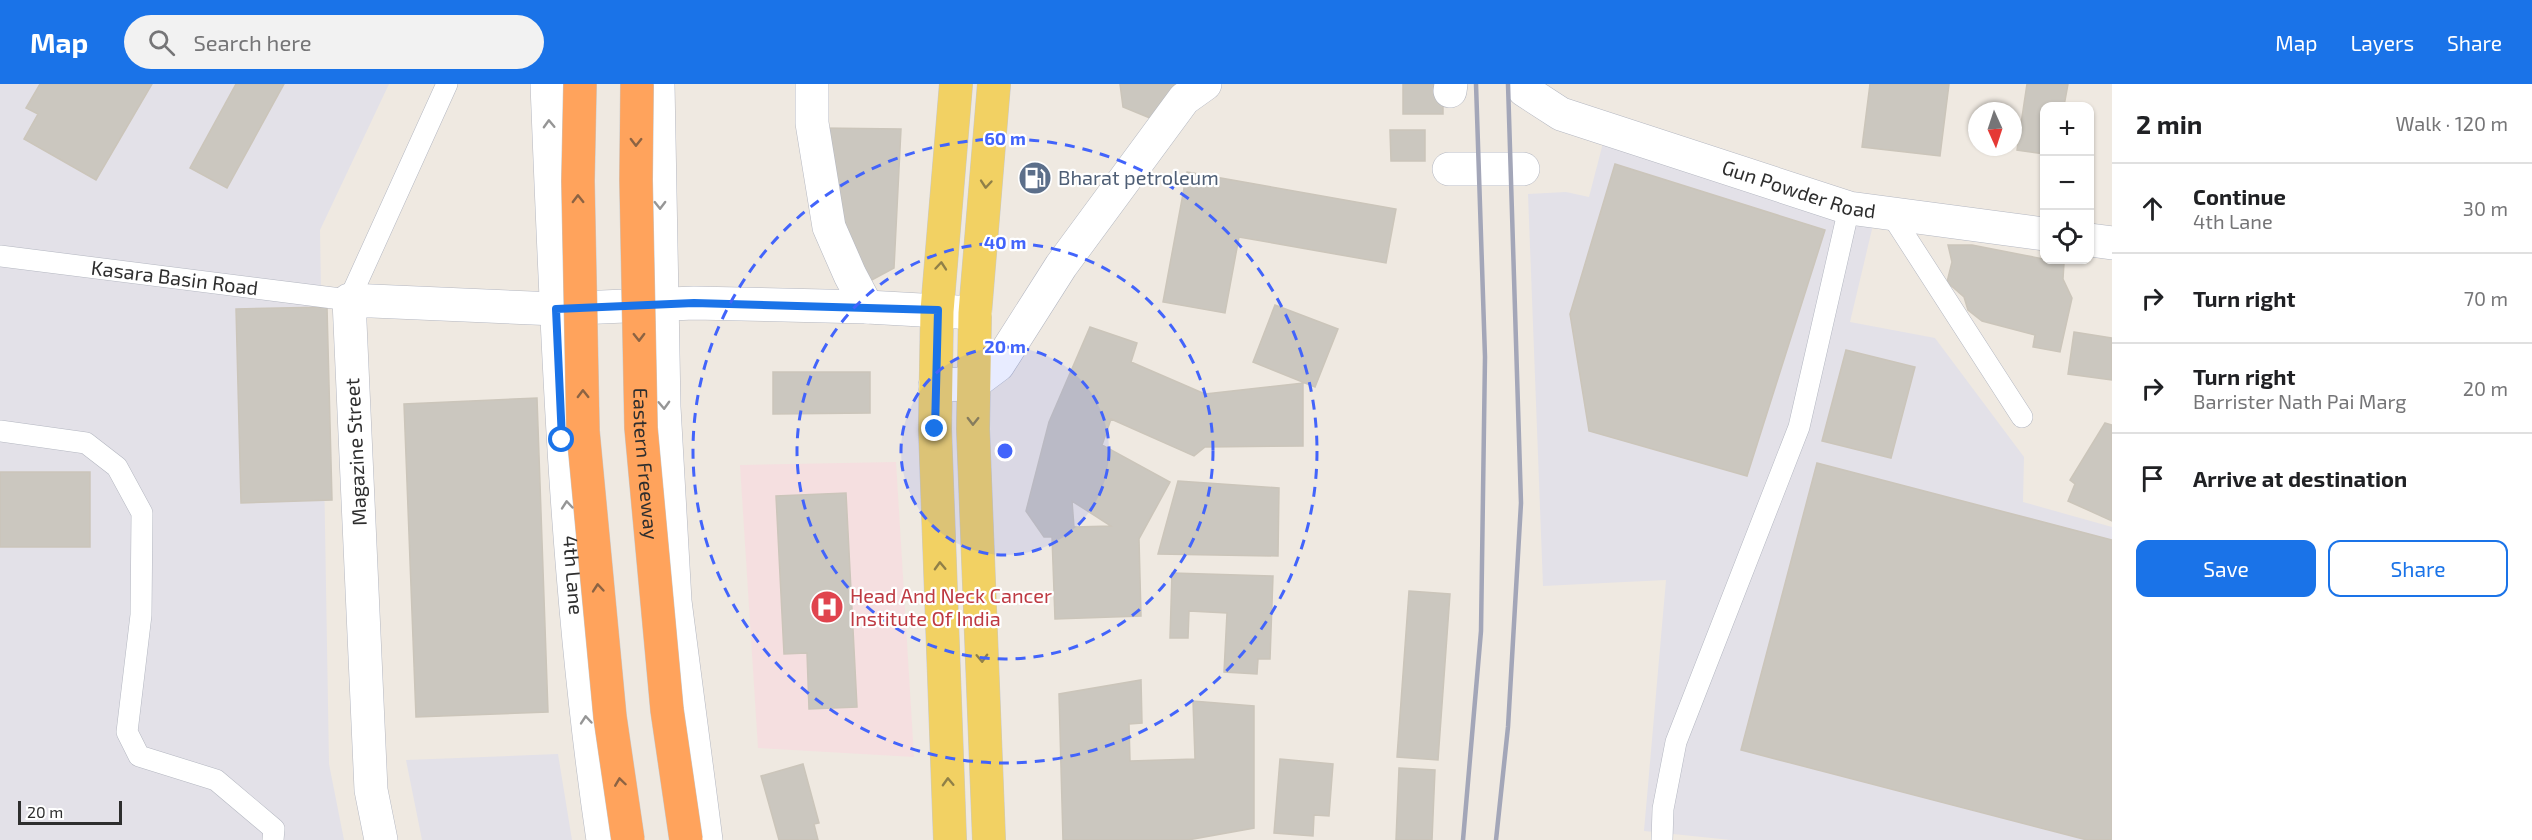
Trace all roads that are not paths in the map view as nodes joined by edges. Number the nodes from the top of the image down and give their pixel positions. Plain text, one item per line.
1 (447, 84) edge
2 (547, 84) edge
3 (580, 84) edge
4 (637, 84) edge
5 (658, 84) edge
6 (812, 84) edge
7 (956, 84) edge
8 (994, 84) edge
9 (1205, 84) edge
10 (1524, 90) dead end
11 (1563, 99) edge
12 (1449, 169) dead end
13 (1523, 169) dead end
14 (1849, 208) junction
15 (1891, 214) junction
16 (2040, 233) edge
17 (2094, 241) edge
18 (2112, 243) edge
19 (0, 256) edge
20 (349, 300) junction
21 (662, 305) junction
22 (867, 307) junction
23 (556, 309) junction
24 (938, 310) junction
25 (975, 313) junction
26 (974, 382) junction
27 (935, 386) junction
28 (2022, 417) dead end
29 (0, 431) edge
30 (273, 840) edge
31 (381, 840) edge
32 (603, 840) edge
33 (628, 840) edge
34 (686, 840) edge
35 (706, 840) edge
36 (950, 840) edge
37 (989, 840) edge
38 (1662, 840) edge

1 - 20 lane, Magazine Street
23 -> 2 street, 4th Lane
33 -> 3 highway, bridge
4 -> 34 highway, Eastern Freeway, bridge
5 -> 21 street
6 - 22 street
24 -> 7 main road
8 -> 25 main road
9 - 26 street
10 - 11 street, Gun Powder Road
11 - 14 street, Gun Powder Road
12 - 13 street
14 - 15 street, Gun Powder Road
14 - 38 lane
15 - 16 street, Gun Powder Road
15 - 28 lane
17 - 18 street
19 - 20 lane, Kasara Basin Road
20 - 23 street
20 - 31 street, Magazine Street
21 - 22 street
21 - 23 street
21 -> 35 street
22 - 24 street
32 -> 23 street, 4th Lane
24 - 25 street
24 - 27 main road
25 - 26 main road
26 - 27 street
26 -> 37 main road
36 -> 27 main road
29 - 30 lane

